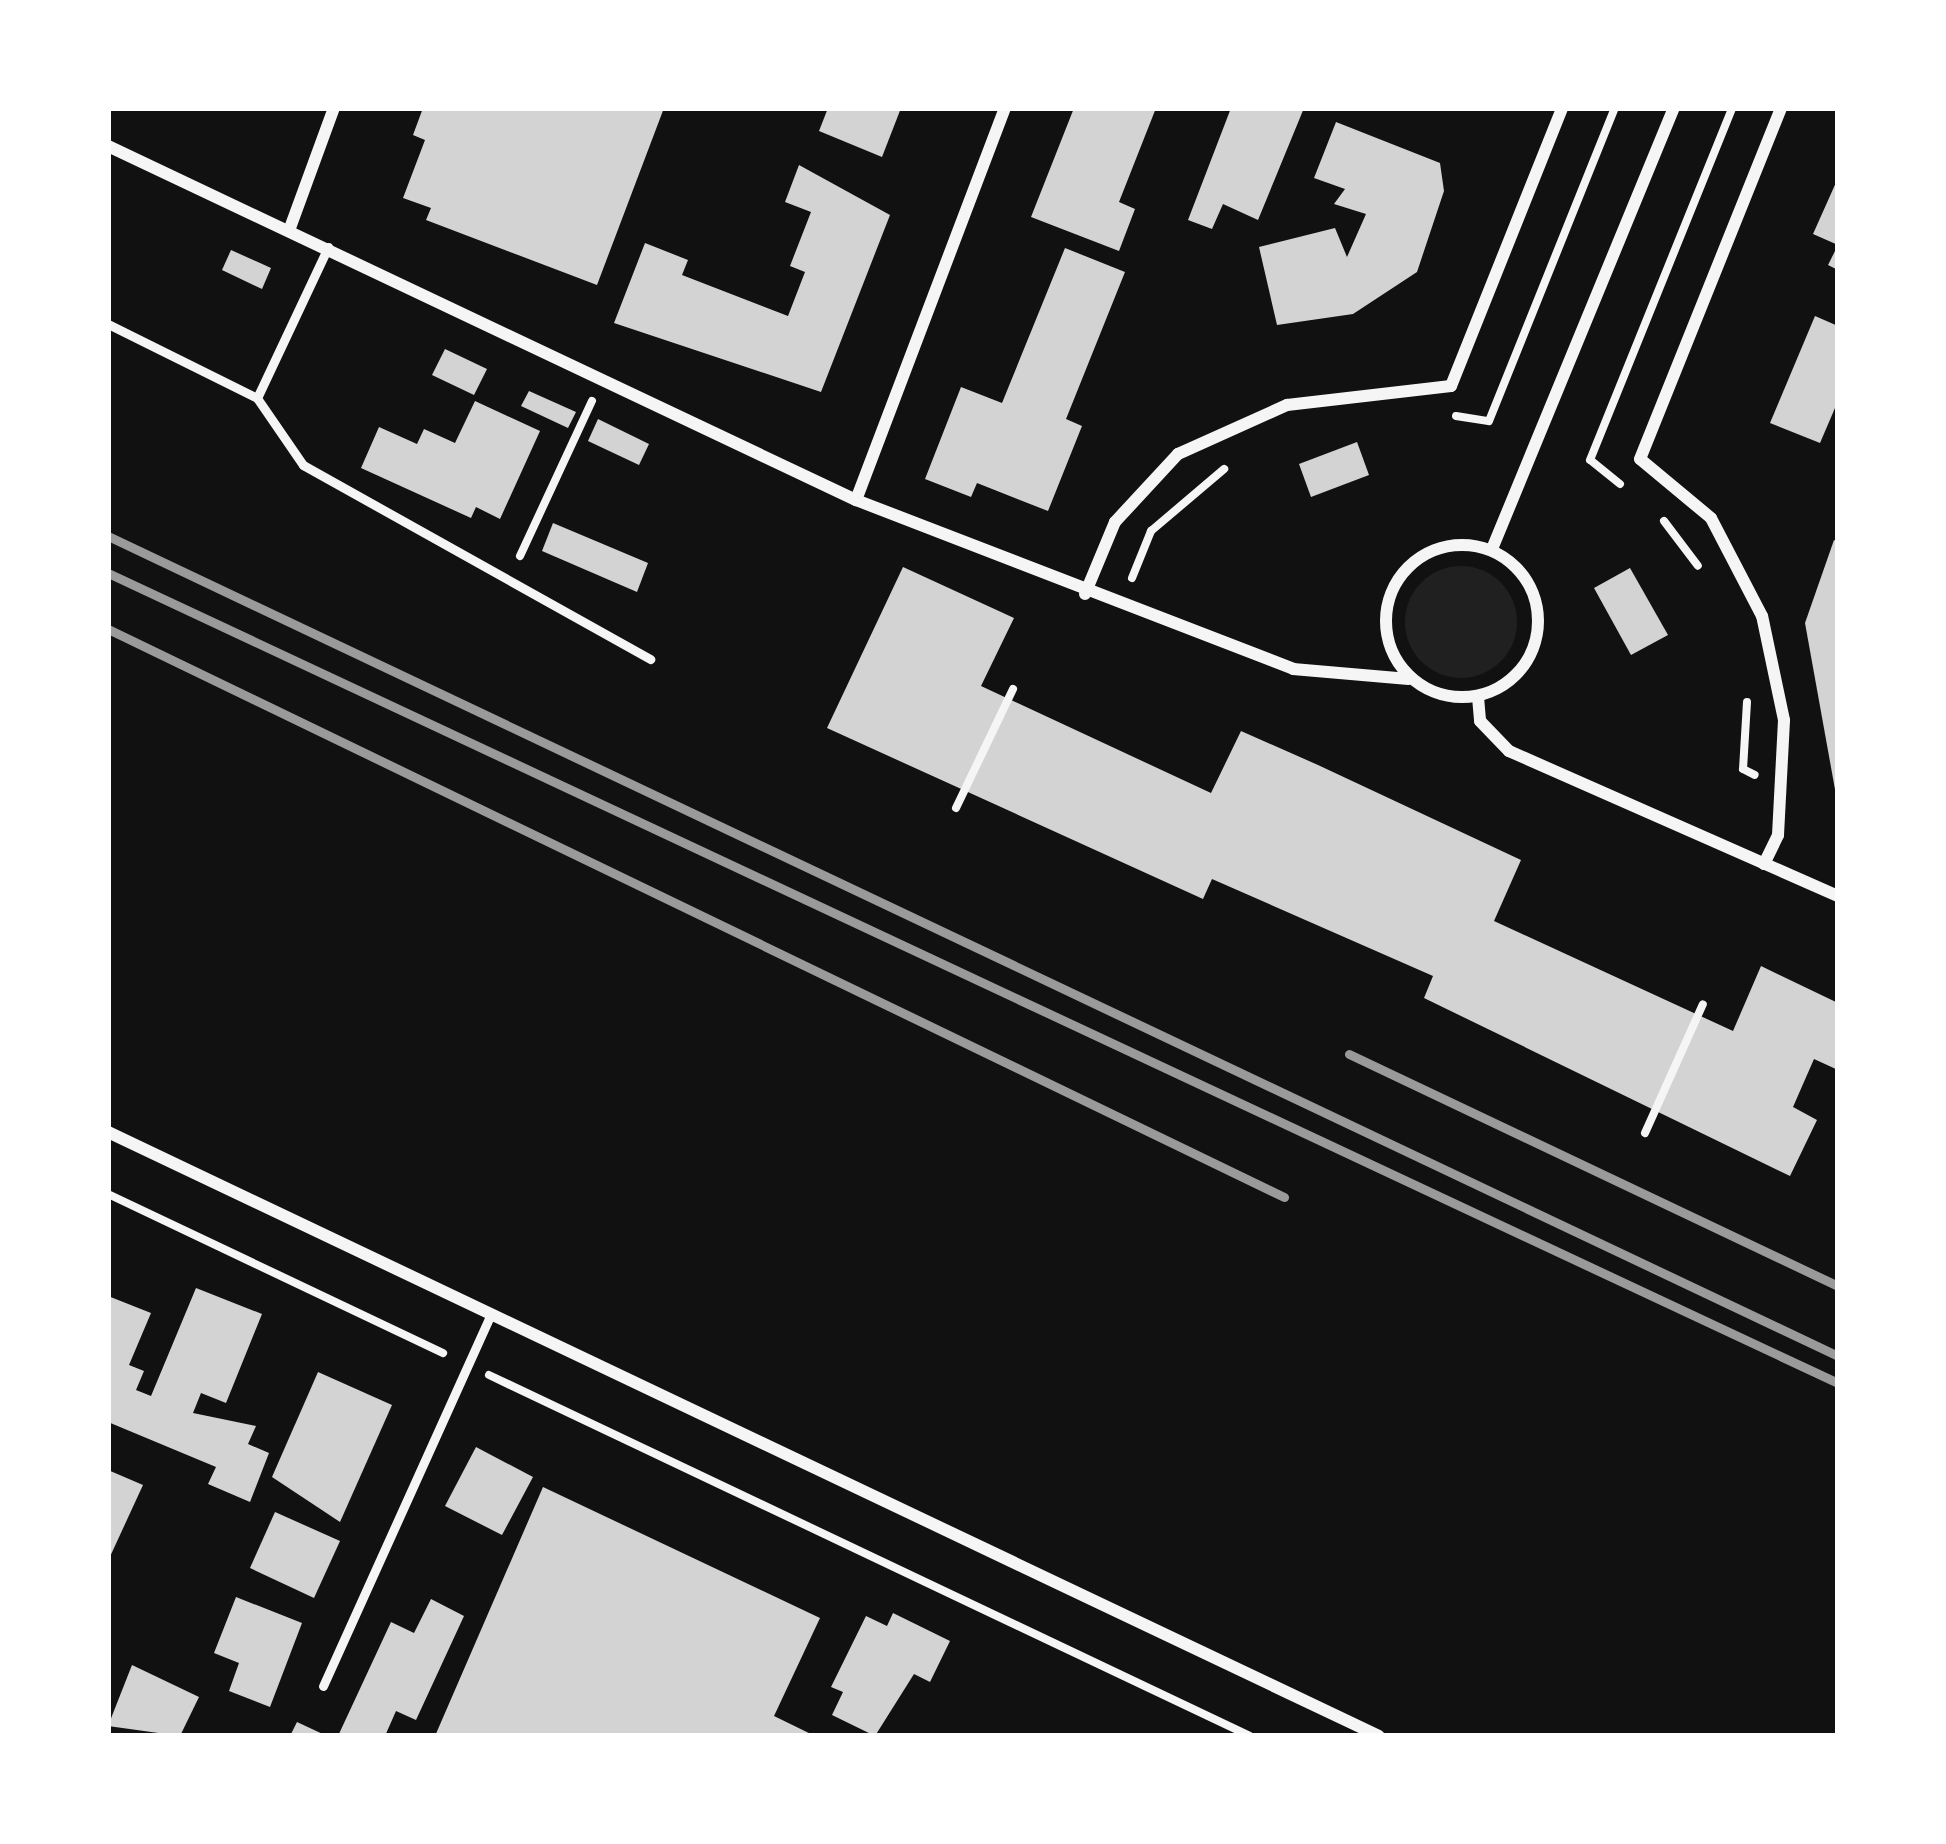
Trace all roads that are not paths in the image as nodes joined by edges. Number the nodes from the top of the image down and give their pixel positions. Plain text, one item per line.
1 (334, 108) edge
2 (1005, 108) edge
3 (1562, 108) edge
4 (1674, 108) edge
5 (1781, 108) edge
6 (108, 146) edge
7 (290, 228) junction
8 (328, 247) junction
9 (108, 324) edge
10 (256, 398) junction
11 (856, 500) junction
12 (1492, 549) junction
13 (1085, 594) junction
14 (650, 659) dead end
15 (1409, 679) junction
16 (1478, 697) junction
17 (1764, 864) junction
18 (1838, 896) edge
19 (108, 1132) edge
20 (490, 1314) junction
21 (322, 1686) dead end
22 (1379, 1736) edge

1 - 7 street
2 - 11 street
3 - 13 street
4 - 12 street
5 - 17 street
6 - 7 street
7 - 8 street
8 - 10 lane
8 - 11 street
9 - 10 lane
10 - 14 lane
11 - 13 street
12 - 15 street
12 - 16 street
13 - 15 street
15 - 16 street
16 - 17 street
17 - 18 street
19 - 20 street
20 - 21 lane
20 - 22 street

